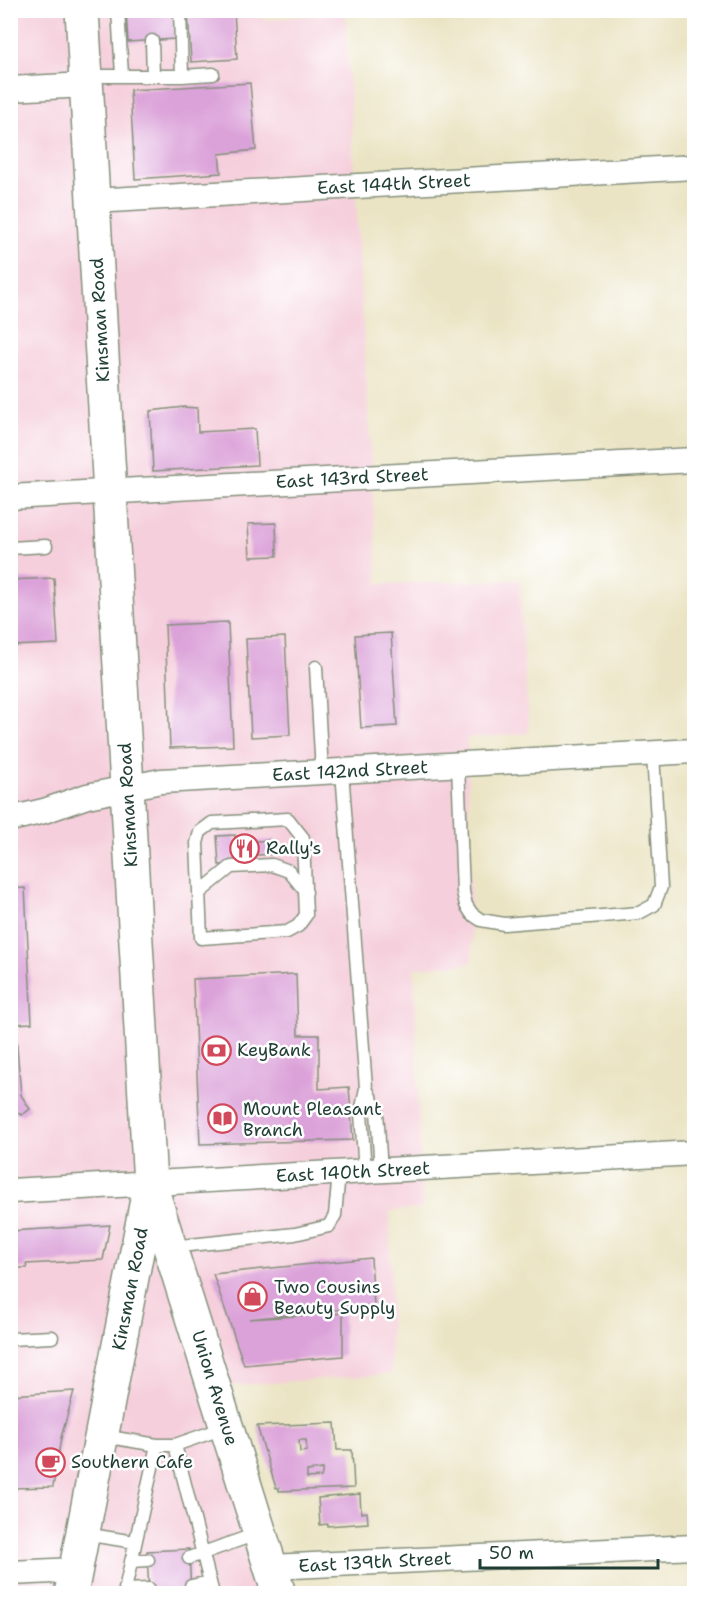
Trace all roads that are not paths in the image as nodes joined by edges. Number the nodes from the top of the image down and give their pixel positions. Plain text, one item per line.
1 (82, 10) edge
2 (118, 10) edge
3 (180, 10) edge
4 (152, 41) dead end
5 (122, 75) junction
6 (213, 75) dead end
7 (153, 76) junction
8 (182, 76) junction
9 (86, 81) junction
10 (10, 89) edge
11 (694, 167) edge
12 (93, 201) junction
13 (694, 460) edge
14 (110, 491) junction
15 (10, 497) edge
16 (46, 546) dead end
17 (10, 548) edge
18 (316, 667) dead end
19 (694, 752) edge
20 (653, 754) junction
21 (458, 765) junction
22 (332, 772) junction
23 (127, 788) junction
24 (10, 819) edge
25 (306, 892) junction
26 (199, 893) junction
27 (694, 1153) edge
28 (373, 1171) junction
29 (339, 1173) junction
30 (150, 1184) junction
31 (10, 1191) edge
32 (170, 1248) junction
33 (52, 1337) dead end
34 (10, 1339) edge
35 (227, 1427) junction
36 (102, 1435) junction
37 (157, 1445) junction
38 (175, 1445) junction
39 (260, 1532) junction
40 (83, 1533) junction
41 (135, 1542) junction
42 (694, 1547) edge
43 (202, 1554) junction
44 (189, 1558) dead end
45 (148, 1560) dead end
46 (131, 1561) junction
47 (10, 1573) edge
48 (275, 1580) edge
49 (73, 1582) edge
50 (191, 1586) dead end
51 (211, 1588) edge
52 (149, 1589) dead end
53 (124, 1592) edge

1 - 9 main road, Kinsman Road
2 - 5 lane
3 - 8 lane
4 - 7 lane
5 - 7 lane
5 - 9 lane
6 - 8 lane
7 - 8 lane
9 - 10 street
9 - 12 main road, Kinsman Road
11 - 12 street, East 144th Street
12 - 14 main road, Kinsman Road
13 - 14 street, East 143rd Street
14 - 15 street, East 143rd Street
14 - 23 main road, Kinsman Road
16 - 17 lane
18 - 22 lane
19 - 20 street, East 142nd Street
20 - 21 street, East 142nd Street
20 - 21 lane
21 - 22 street, East 142nd Street
22 - 23 street, East 142nd Street
22 - 28 lane
23 - 24 street, East 142nd Street
23 - 30 main road, Kinsman Road
25 - 26 lane
25 - 26 lane
25 - 26 lane
27 - 28 street, East 140th Street
28 - 29 street, East 140th Street
29 - 30 street, East 140th Street
29 - 32 lane
30 - 31 street, East 140th Street
30 - 32 main road, Union Avenue
30 - 36 main road, Kinsman Road
32 - 35 main road, Union Avenue
33 - 34 lane
35 - 38 lane
35 - 39 main road, Union Avenue
36 - 37 lane
36 - 40 main road, Kinsman Road
37 - 38 lane
37 - 41 lane
38 - 43 lane
39 - 43 lane
39 - 48 main road, Union Avenue
40 - 41 lane
40 - 49 main road, Kinsman Road
41 - 46 lane
42 - 48 street, East 139th Street
43 - 44 lane
43 - 51 lane
45 - 46 lane
46 - 53 lane
47 - 49 street
50 - 51 lane
52 - 53 lane

